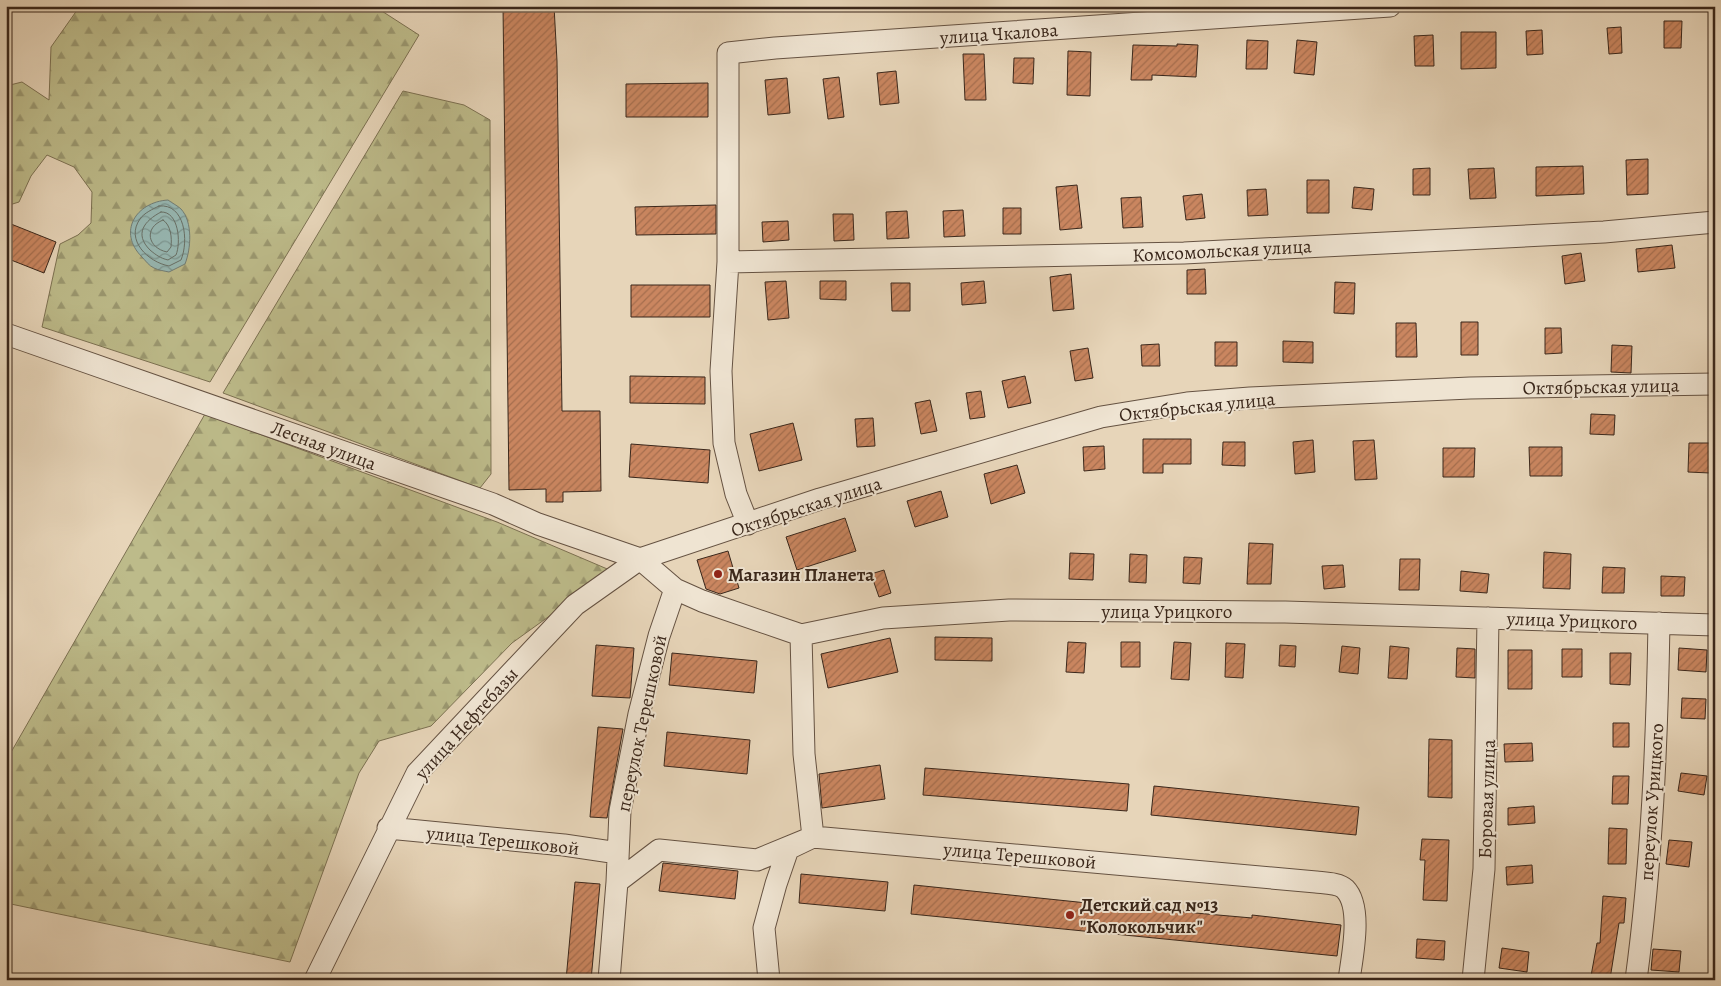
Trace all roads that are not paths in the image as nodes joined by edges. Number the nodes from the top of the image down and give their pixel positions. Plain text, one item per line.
1 (1390, 6) edge
2 (1715, 222) edge
3 (728, 262) junction
4 (6, 334) edge
5 (1715, 384) edge
6 (748, 524) junction
7 (640, 559) junction
8 (675, 589) junction
9 (1488, 618) junction
10 (1659, 623) junction
11 (1715, 625) edge
12 (801, 635) junction
13 (388, 828) junction
14 (813, 837) junction
15 (618, 853) junction
16 (617, 882) junction
17 (315, 980) edge
18 (609, 980) edge
19 (769, 980) edge
20 (1350, 980) edge
21 (1473, 980) edge
22 (1636, 980) edge

1 - 3 street, улица Чкалова
2 - 3 street, Комсомольская улица
3 - 6 street
4 - 7 street, Лесная улица
5 - 6 street, Октябрьская улица
6 - 7 street, Октябрьская улица
7 - 8 street, улица Урицкого
7 - 13 street, улица Нефтебазы
8 - 12 street, улица Урицкого
8 - 15 street, переулок Терешковой
9 - 10 street, улица Урицкого
9 - 12 street, улица Урицкого
9 - 21 street, Боровая улица
10 - 11 street, улица Урицкого
10 - 22 street, переулок Урицкого
12 - 14 street
13 - 15 street, улица Терешковой
13 - 17 street, улица Нефтебазы
14 - 16 street, улица Терешковой
14 - 19 street
14 - 20 street, улица Терешковой
15 - 16 street, переулок Терешковой
16 - 18 street, переулок Терешковой

